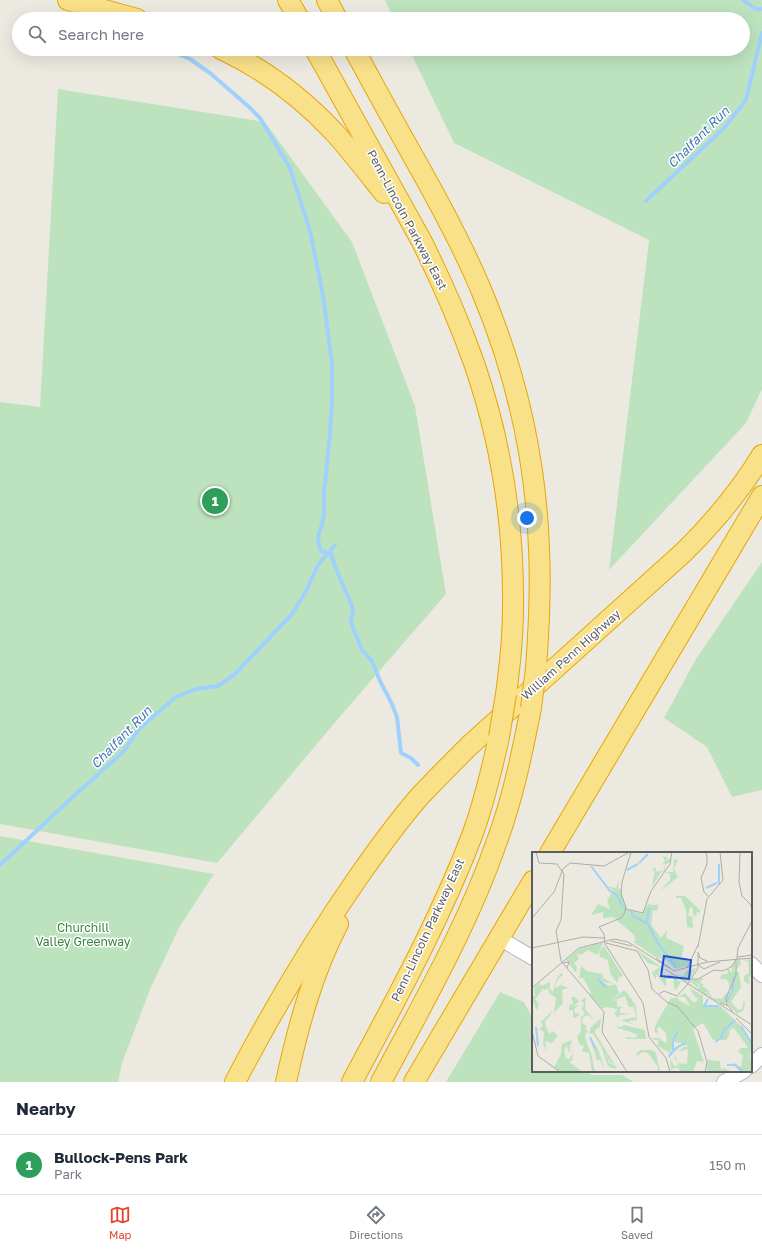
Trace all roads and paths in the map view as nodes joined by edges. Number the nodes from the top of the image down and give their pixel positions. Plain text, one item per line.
1 (68, 0) edge
2 (288, 0) edge
3 (326, 0) edge
4 (112, 12) edge
5 (295, 12) edge
6 (333, 12) edge
7 (234, 56) edge
8 (319, 56) edge
9 (358, 56) edge
10 (421, 240) junction
11 (762, 455) edge
12 (762, 496) edge
13 (551, 852) edge
14 (375, 853) junction
15 (532, 883) edge
16 (499, 938) junction
17 (532, 957) edge
18 (752, 965) edge
19 (762, 975) edge
20 (762, 1055) edge
21 (752, 1065) edge
22 (742, 1072) edge
23 (235, 1082) edge
24 (286, 1082) edge
25 (352, 1082) edge
26 (381, 1082) edge
27 (414, 1082) edge
28 (724, 1082) edge

1 - 4 highway
2 - 5 highway
3 - 6 highway
7 - 10 highway
8 - 10 highway, Penn-Lincoln Parkway East
9 - 26 highway, bridge
10 - 25 highway, Penn-Lincoln Parkway East, bridge
11 - 14 highway, William Penn Highway
12 - 13 highway
14 - 23 highway
14 - 24 highway
15 - 16 highway
16 - 17 street
16 - 27 highway
18 - 19 street
20 - 21 street
22 - 28 street

